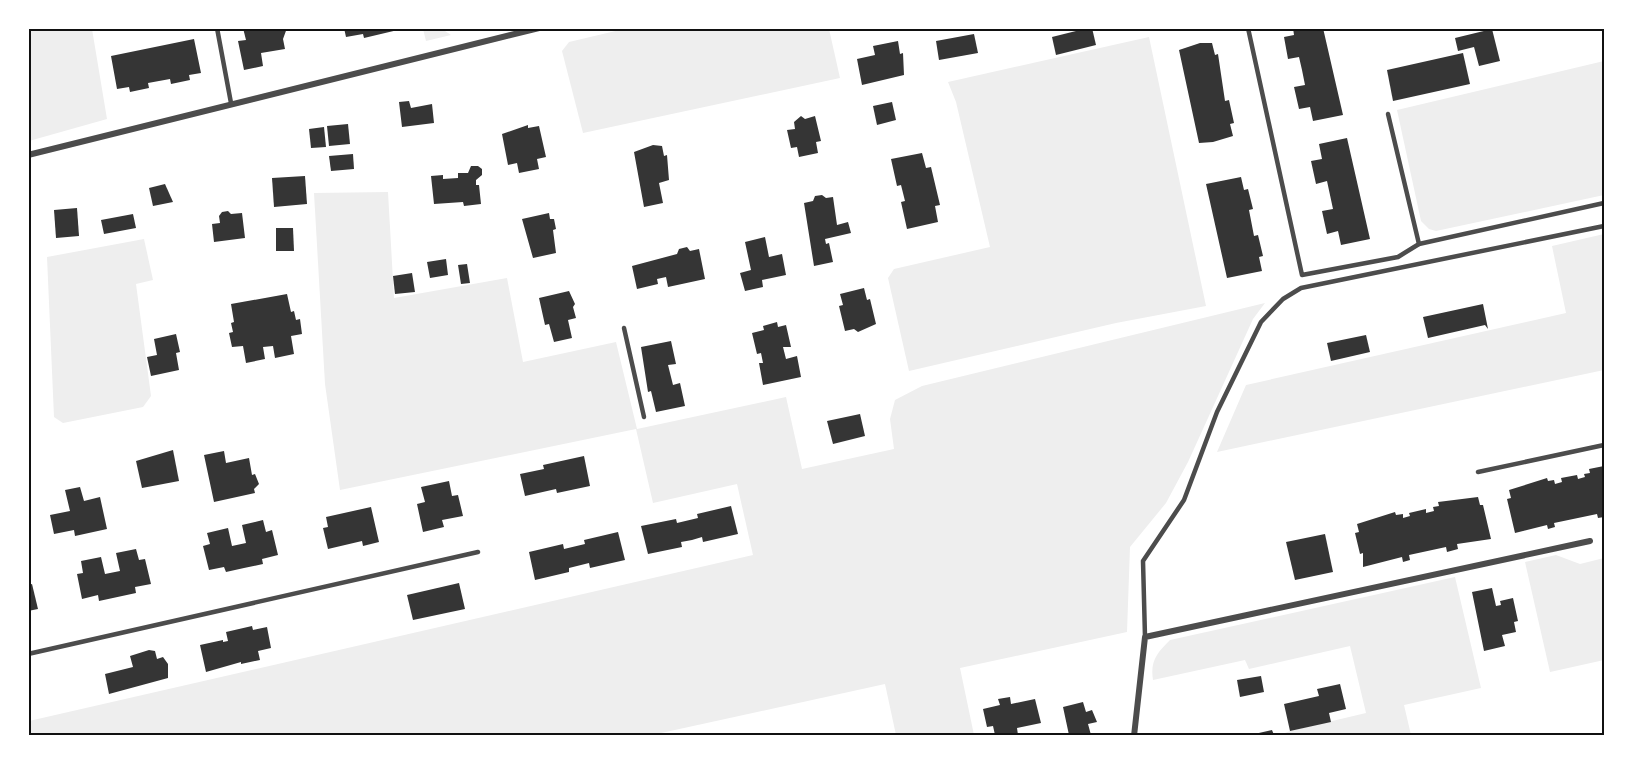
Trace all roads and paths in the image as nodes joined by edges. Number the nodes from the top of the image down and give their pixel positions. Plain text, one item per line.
1 (217, 28) edge
2 (539, 28) edge
3 (1248, 28) edge
4 (231, 104) junction
5 (1388, 114) dead end
6 (28, 155) edge
7 (1605, 203) edge
8 (1605, 226) edge
9 (1419, 244) junction
10 (624, 328) dead end
11 (644, 417) dead end
12 (1605, 445) edge
13 (1478, 472) dead end
14 (1590, 541) dead end
15 (478, 552) dead end
16 (1145, 637) junction
17 (28, 654) edge
18 (1134, 735) edge

1 - 4 lane
2 - 4 street
3 - 9 lane
4 - 6 street
5 - 9 lane
7 - 9 lane
8 - 16 lane
10 - 11 lane
12 - 13 lane
14 - 16 street
15 - 17 lane
16 - 18 street

